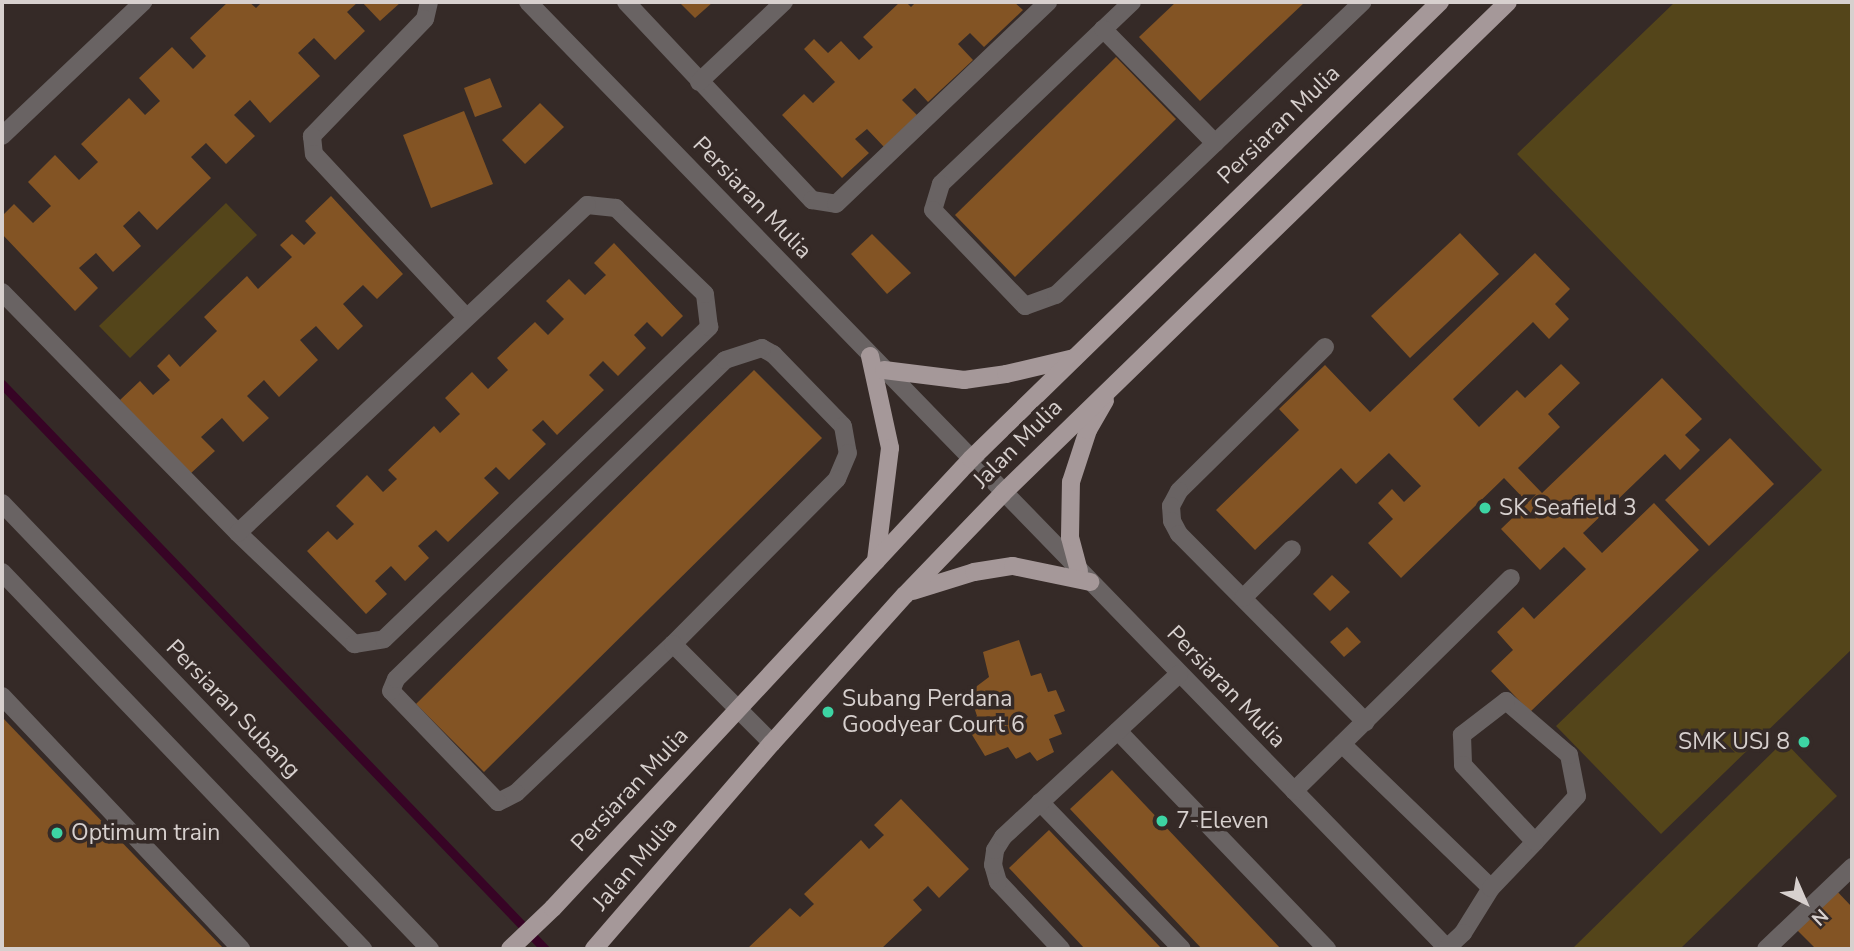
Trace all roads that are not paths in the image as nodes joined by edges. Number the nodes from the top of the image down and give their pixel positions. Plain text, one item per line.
1 (144, 2) edge
2 (429, 2) edge
3 (528, 2) edge
4 (626, 2) edge
5 (783, 2) edge
6 (1048, 2) edge
7 (1132, 2) edge
8 (1363, 2) edge
9 (1438, 2) edge
10 (1508, 2) edge
11 (1103, 29) junction
12 (699, 82) junction
13 (2, 136) edge
14 (1215, 143) junction
15 (2, 292) edge
16 (465, 316) junction
17 (1325, 347) dead end
18 (870, 356) junction
19 (1075, 358) junction
20 (884, 370) junction
21 (1117, 380) junction
22 (971, 459) junction
23 (1003, 493) junction
24 (2, 503) edge
25 (238, 533) junction
26 (1292, 549) dead end
27 (876, 561) junction
28 (2, 572) edge
29 (1084, 577) junction
30 (1511, 579) dead end
31 (905, 595) junction
32 (1243, 598) junction
33 (673, 644) junction
34 (1179, 674) junction
35 (2, 696) edge
36 (738, 709) junction
37 (1366, 722) junction
38 (1118, 731) junction
39 (772, 743) junction
40 (1342, 744) junction
41 (1294, 792) junction
42 (1040, 802) junction
43 (1535, 842) junction
44 (1852, 867) edge
45 (1491, 888) junction
46 (595, 948) edge
47 (1323, 948) edge
48 (242, 949) edge
49 (363, 949) edge
50 (429, 949) edge
51 (510, 949) edge
52 (1061, 949) edge
53 (1181, 949) edge
54 (1447, 949) edge
55 (1766, 949) edge

1 - 13 street
2 - 16 street
3 - 18 street, Persiaran Mulia
4 - 12 street
5 - 12 street
6 - 12 street
7 - 11 street
8 - 14 street
9 - 19 main road, Persiaran Mulia
10 - 21 main road, Jalan Mulia
11 - 14 street
11 - 14 street
15 - 25 street
16 - 25 street
16 - 25 street
17 - 32 street
18 - 20 street, Persiaran Mulia
18 - 27 main road
19 - 20 main road
19 - 22 main road, Persiaran Mulia
20 - 22 street, Persiaran Mulia
21 - 23 main road, Jalan Mulia
21 - 29 main road
22 - 23 street, Persiaran Mulia
22 - 27 main road, Persiaran Mulia
23 - 29 street, Persiaran Mulia
23 - 31 main road, Jalan Mulia
24 - 50 street, Persiaran Subang
26 - 32 street
27 - 36 main road, Persiaran Mulia
28 - 49 street
29 - 31 main road
29 - 34 street, Persiaran Mulia
30 - 37 street
31 - 39 main road, Jalan Mulia
32 - 37 street
33 - 33 street
33 - 36 street
34 - 38 street
34 - 41 street, Persiaran Mulia
35 - 48 street
36 - 39 street
36 - 51 main road, Persiaran Mulia
37 - 40 street
38 - 42 street
38 - 47 street
39 - 46 main road, Jalan Mulia
40 - 41 street
40 - 45 street
41 - 54 street, Persiaran Mulia
42 - 52 street
42 - 53 street
43 - 43 street
43 - 45 street
44 - 55 street
45 - 54 street

